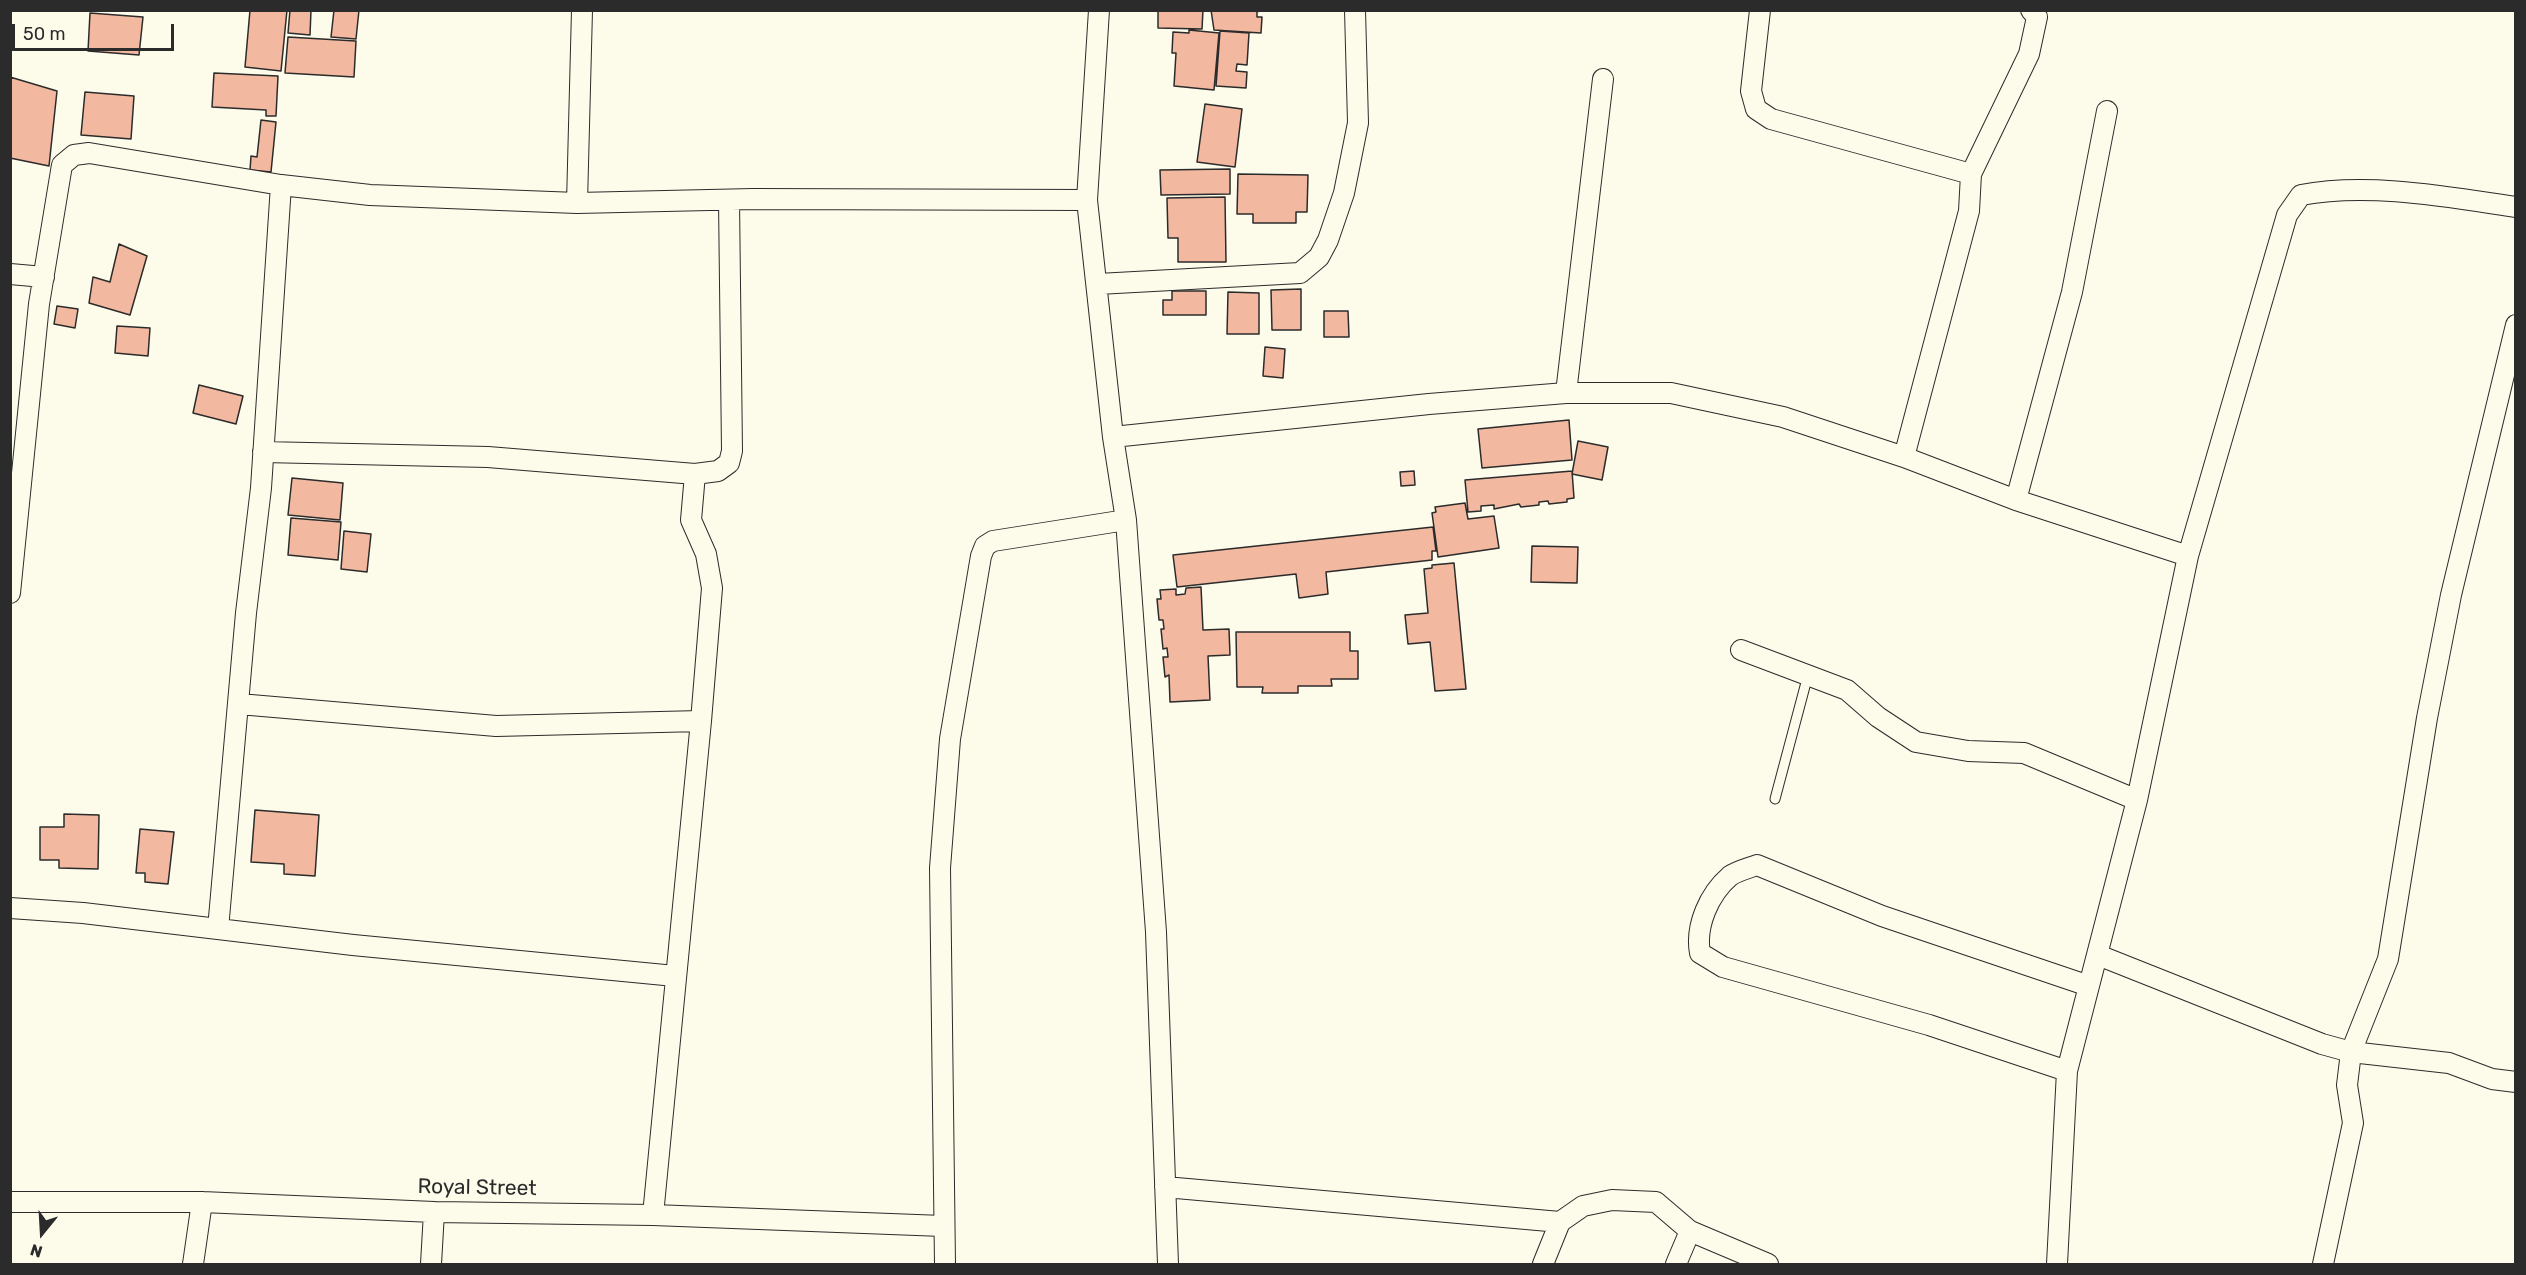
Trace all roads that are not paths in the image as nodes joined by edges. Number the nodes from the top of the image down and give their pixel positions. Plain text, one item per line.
1 (582, 10) edge
2 (1099, 10) edge
3 (1355, 10) edge
4 (1760, 10) edge
5 (2031, 10) edge
6 (1603, 79) dead end
7 (2107, 111) dead end
8 (1971, 174) junction
9 (281, 185) junction
10 (729, 200) junction
11 (1087, 200) junction
12 (577, 203) junction
13 (2516, 207) edge
14 (10, 274) edge
15 (44, 277) junction
16 (1098, 284) junction
17 (2516, 325) edge
18 (1566, 393) junction
19 (1113, 437) junction
20 (263, 452) junction
21 (1904, 457) junction
22 (695, 474) junction
23 (2016, 500) junction
24 (1126, 520) junction
25 (2188, 556) junction
26 (10, 593) edge
27 (1741, 650) dead end
28 (1808, 675) junction
29 (239, 704) junction
30 (701, 721) junction
31 (1775, 799) dead end
32 (2137, 800) junction
33 (10, 908) edge
34 (218, 929) junction
35 (2098, 955) junction
36 (675, 976) junction
37 (2089, 986) junction
38 (2351, 1052) junction
39 (2067, 1071) junction
40 (2516, 1082) edge
41 (1165, 1187) junction
42 (10, 1202) edge
43 (202, 1202) junction
44 (434, 1212) junction
45 (653, 1215) junction
46 (1560, 1222) junction
47 (943, 1226) junction
48 (1690, 1231) junction
49 (193, 1264) edge
50 (430, 1264) edge
51 (945, 1264) edge
52 (1168, 1264) edge
53 (1543, 1264) edge
54 (1676, 1264) edge
55 (1768, 1264) edge
56 (2057, 1264) edge
57 (2323, 1264) edge

1 - 12 street
2 - 11 street
3 - 16 street
4 - 8 street
5 - 8 street
6 - 18 street
7 - 23 street
8 - 21 street
9 - 12 street
9 - 15 street
9 - 20 street
10 - 11 street
10 - 12 street
10 - 22 street
11 - 16 street
13 - 25 street
14 - 15 street
15 - 26 street
16 - 19 street
17 - 38 street
18 - 19 street
18 - 21 street
19 - 24 street
20 - 22 street
20 - 29 street
21 - 23 street
22 - 30 street
23 - 25 street
24 - 41 street
24 - 47 street
25 - 32 street
27 - 28 street
28 - 31 lane
28 - 32 street
29 - 30 street
29 - 34 street
30 - 36 street
32 - 35 street
33 - 34 street
34 - 36 street
35 - 37 street
35 - 38 street
36 - 45 street
37 - 39 street
37 - 39 street
38 - 40 street
38 - 57 street
39 - 56 street
41 - 46 street
41 - 52 street
42 - 43 street, Royal Street
43 - 44 street, Royal Street
43 - 49 street
44 - 45 street, Royal Street
44 - 50 street
45 - 47 street, Royal Street
46 - 48 street
46 - 53 street
47 - 51 street
48 - 54 street
48 - 55 street

